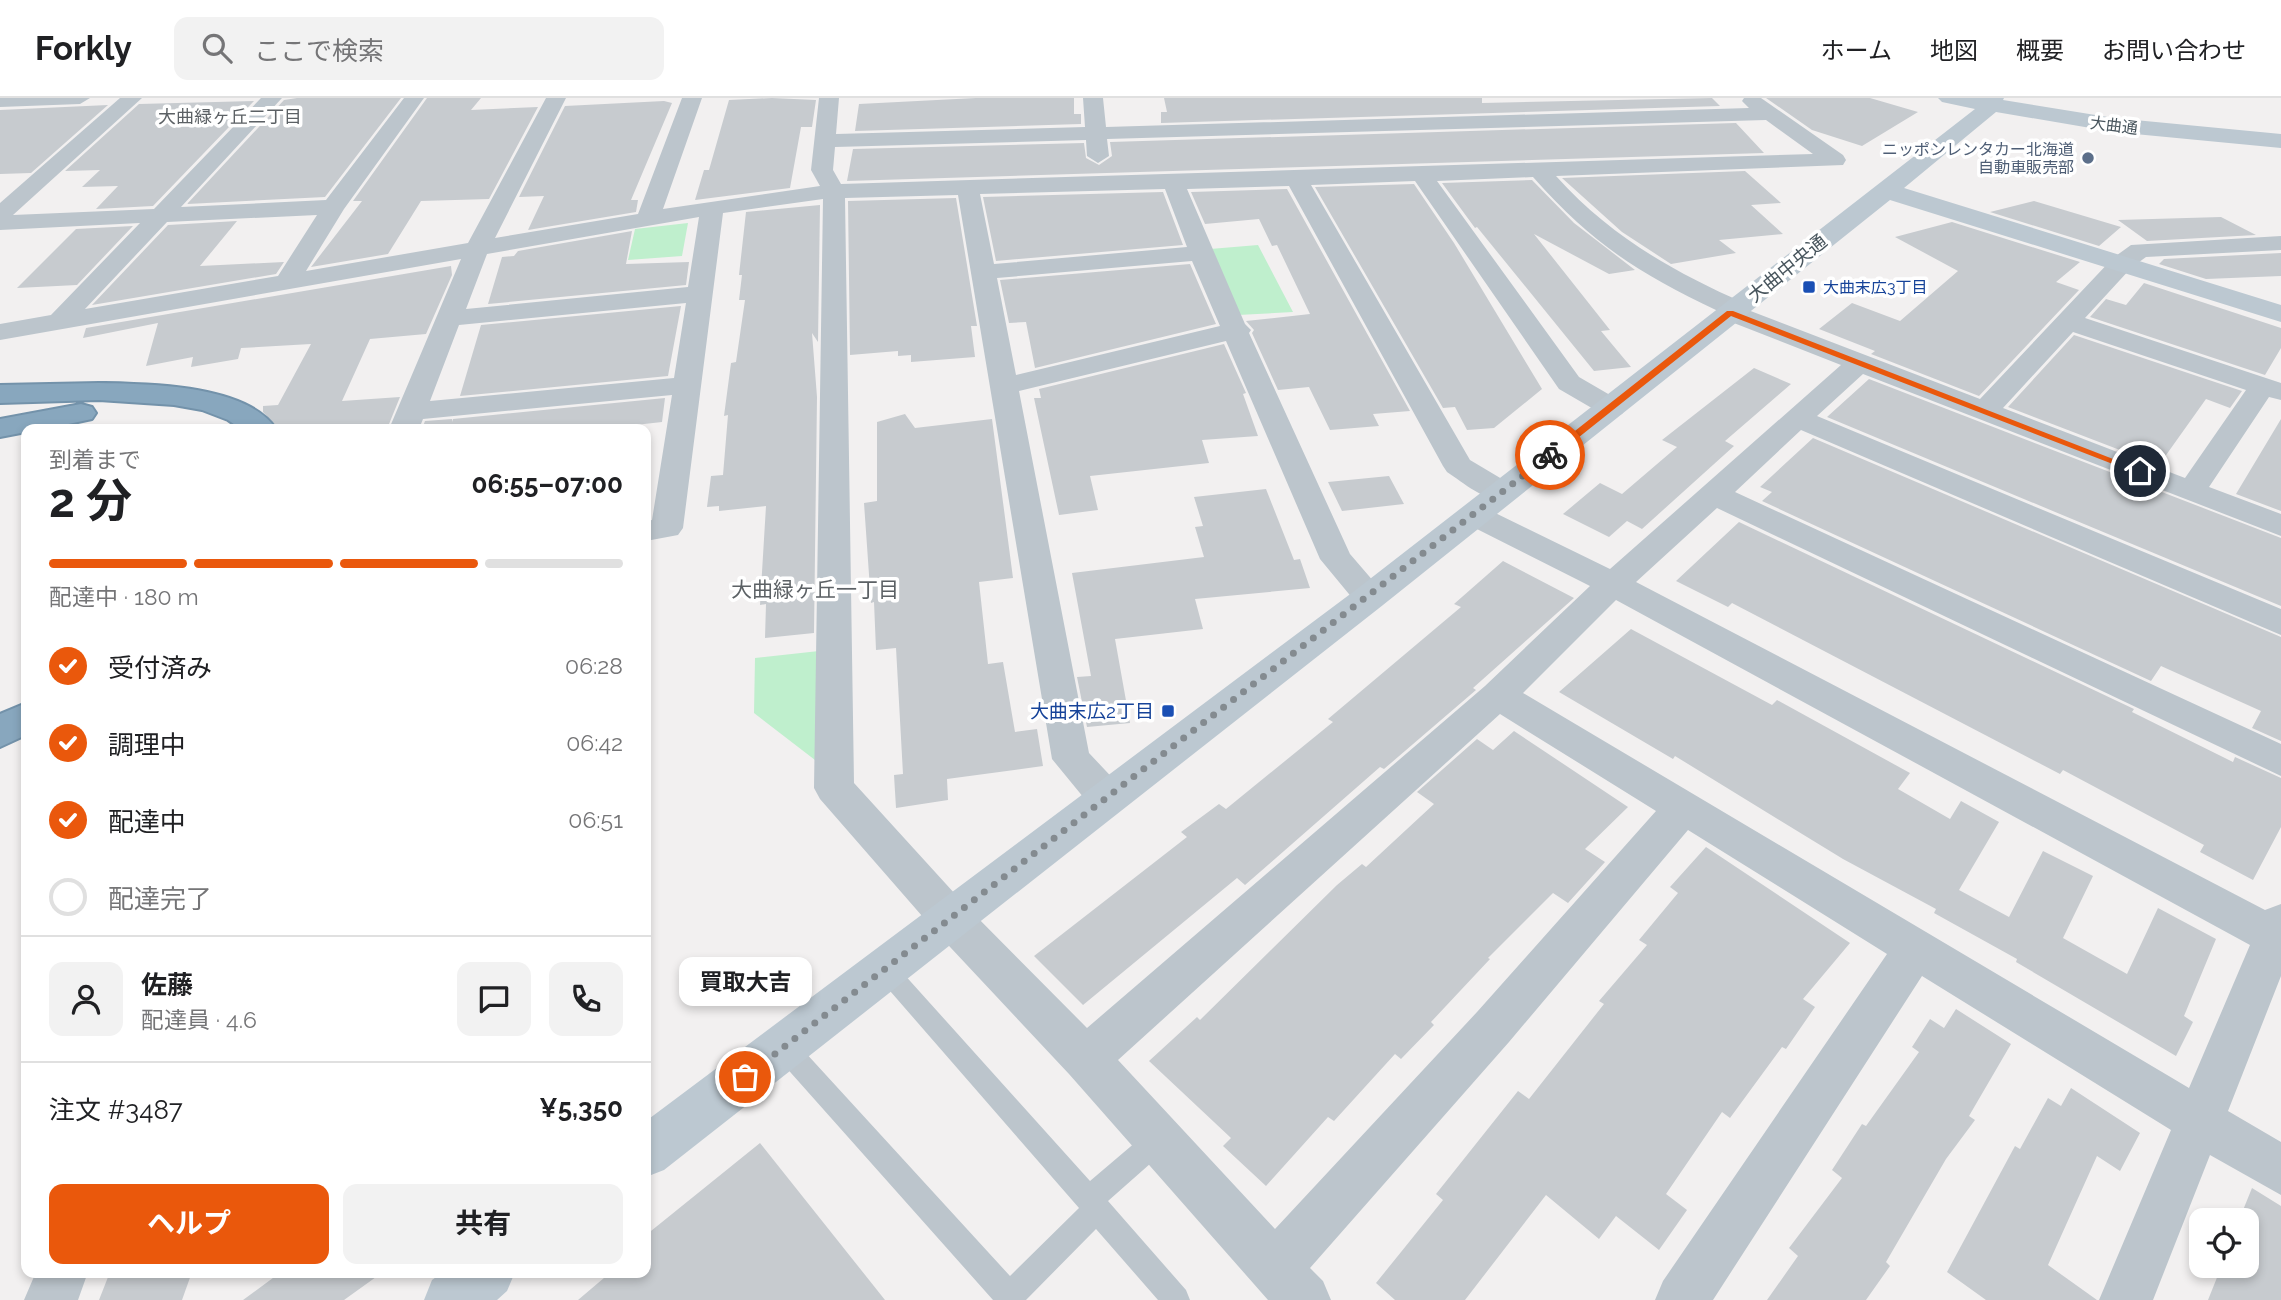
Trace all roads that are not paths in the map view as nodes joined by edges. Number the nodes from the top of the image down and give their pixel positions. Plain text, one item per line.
1 (80, 98) edge
2 (132, 98) edge
3 (272, 98) edge
4 (414, 98) edge
5 (556, 98) edge
6 (692, 98) edge
7 (829, 98) edge
8 (1093, 98) edge
9 (1748, 98) edge
10 (1949, 98) edge
11 (0, 101) edge
12 (1995, 101) edge
13 (1771, 114) junction
14 (1403, 116) junction
15 (2281, 130) edge
16 (1096, 133) junction
17 (824, 141) junction
18 (2281, 141) edge
19 (1424, 162) junction
20 (1538, 170) junction
21 (1296, 179) junction
22 (1174, 183) junction
23 (1100, 184) junction
24 (968, 189) junction
25 (1884, 190) junction
26 (834, 191) junction
27 (333, 207) junction
28 (712, 208) junction
29 (0, 215) edge
30 (161, 215) junction
31 (648, 219) junction
32 (0, 223) edge
33 (2281, 243) edge
34 (476, 251) junction
35 (1201, 253) junction
36 (2122, 263) junction
37 (984, 272) junction
38 (286, 283) junction
39 (698, 294) junction
40 (1732, 311) junction
41 (2281, 314) edge
42 (449, 318) junction
43 (60, 322) junction
44 (2070, 322) junction
45 (1238, 330) junction
46 (0, 332) edge
47 (1859, 363) junction
48 (689, 386) junction
49 (1002, 387) junction
50 (2272, 389) edge
51 (0, 394) edge
52 (1612, 408) junction
53 (1984, 411) junction
54 (1795, 417) junction
55 (407, 420) edge
56 (209, 424) edge
57 (253, 424) edge
58 (0, 428) edge
59 (2191, 491) junction
60 (1712, 494) junction
61 (1488, 503) junction
62 (2281, 526) edge
63 (651, 530) edge
64 (1613, 584) junction
65 (1370, 597) junction
66 (2281, 623) edge
67 (1498, 695) junction
68 (21, 720) edge
69 (0, 732) edge
70 (21, 744) edge
71 (0, 757) edge
72 (2281, 761) edge
73 (1107, 798) junction
74 (1682, 809) junction
75 (951, 919) junction
76 (2279, 933) edge
77 (1915, 949) junction
78 (885, 969) junction
79 (784, 1047) junction
80 (1086, 1059) junction
81 (2201, 1119) junction
82 (1159, 1139) junction
83 (651, 1148) edge
84 (2281, 1170) edge
85 (1093, 1205) junction
86 (60, 1278) edge
87 (480, 1278) edge
88 (1290, 1284) edge
89 (1009, 1298) edge
90 (51, 1300) edge
91 (452, 1300) edge
92 (1176, 1300) edge
93 (1682, 1300) edge
94 (2126, 1300) edge

1 - 11 street
2 - 29 street
3 - 30 street
4 - 27 street
5 - 34 street
6 - 31 street
7 - 17 street
8 - 16 street
9 - 13 street
10 - 12 main road, 大曲通
12 - 15 main road, 大曲通
12 - 18 main road, 大曲通
12 - 25 main road, 大曲中央通
13 - 14 street
13 - 20 street
14 - 16 street
14 - 19 street
16 - 17 street
16 - 23 street
17 - 26 street
19 - 20 street
19 - 21 street
19 - 52 street
20 - 40 street
21 - 22 street
21 - 61 street
22 - 23 street
22 - 35 street
23 - 24 street
24 - 26 street
24 - 37 street
25 - 36 main road
25 - 40 main road, 大曲中央通
26 - 28 street
26 - 75 street
27 - 30 street
27 - 38 street
28 - 31 street
28 - 39 street
30 - 32 street
30 - 43 street
31 - 34 street
33 - 36 street
34 - 38 street
34 - 42 street
35 - 37 street
35 - 45 street
36 - 41 main road
36 - 44 street
37 - 49 street
38 - 43 street
39 - 42 street
39 - 48 street
40 - 47 street
40 - 52 main road, 大曲中央通
42 - 55 street
43 - 46 street
44 - 50 street
44 - 53 street
45 - 49 street
45 - 65 street
47 - 53 street
47 - 54 street
48 - 55 street
48 - 63 street
49 - 73 street
50 - 59 street
51 - 57 highway
52 - 61 main road, 大曲中央通
53 - 59 street
54 - 60 street
54 - 66 street
56 - 58 highway
59 - 62 street
60 - 64 street
60 - 72 street
61 - 64 street
61 - 65 main road, 大曲中央通
64 - 67 street
64 - 76 street
65 - 73 main road, 大曲中央通
67 - 74 street
67 - 80 street
68 - 69 highway
70 - 71 highway
73 - 75 main road, 大曲中央通
74 - 77 street
74 - 88 street
75 - 78 main road, 大曲中央通
75 - 80 street
76 - 81 street
77 - 81 street
77 - 93 street
78 - 79 main road, 大曲中央通
78 - 85 lane
79 - 83 main road, 大曲中央通
79 - 89 lane
80 - 82 street
81 - 84 street
81 - 94 street
82 - 85 lane
82 - 88 street
85 - 89 lane
85 - 92 lane
86 - 90 street
87 - 91 main road

